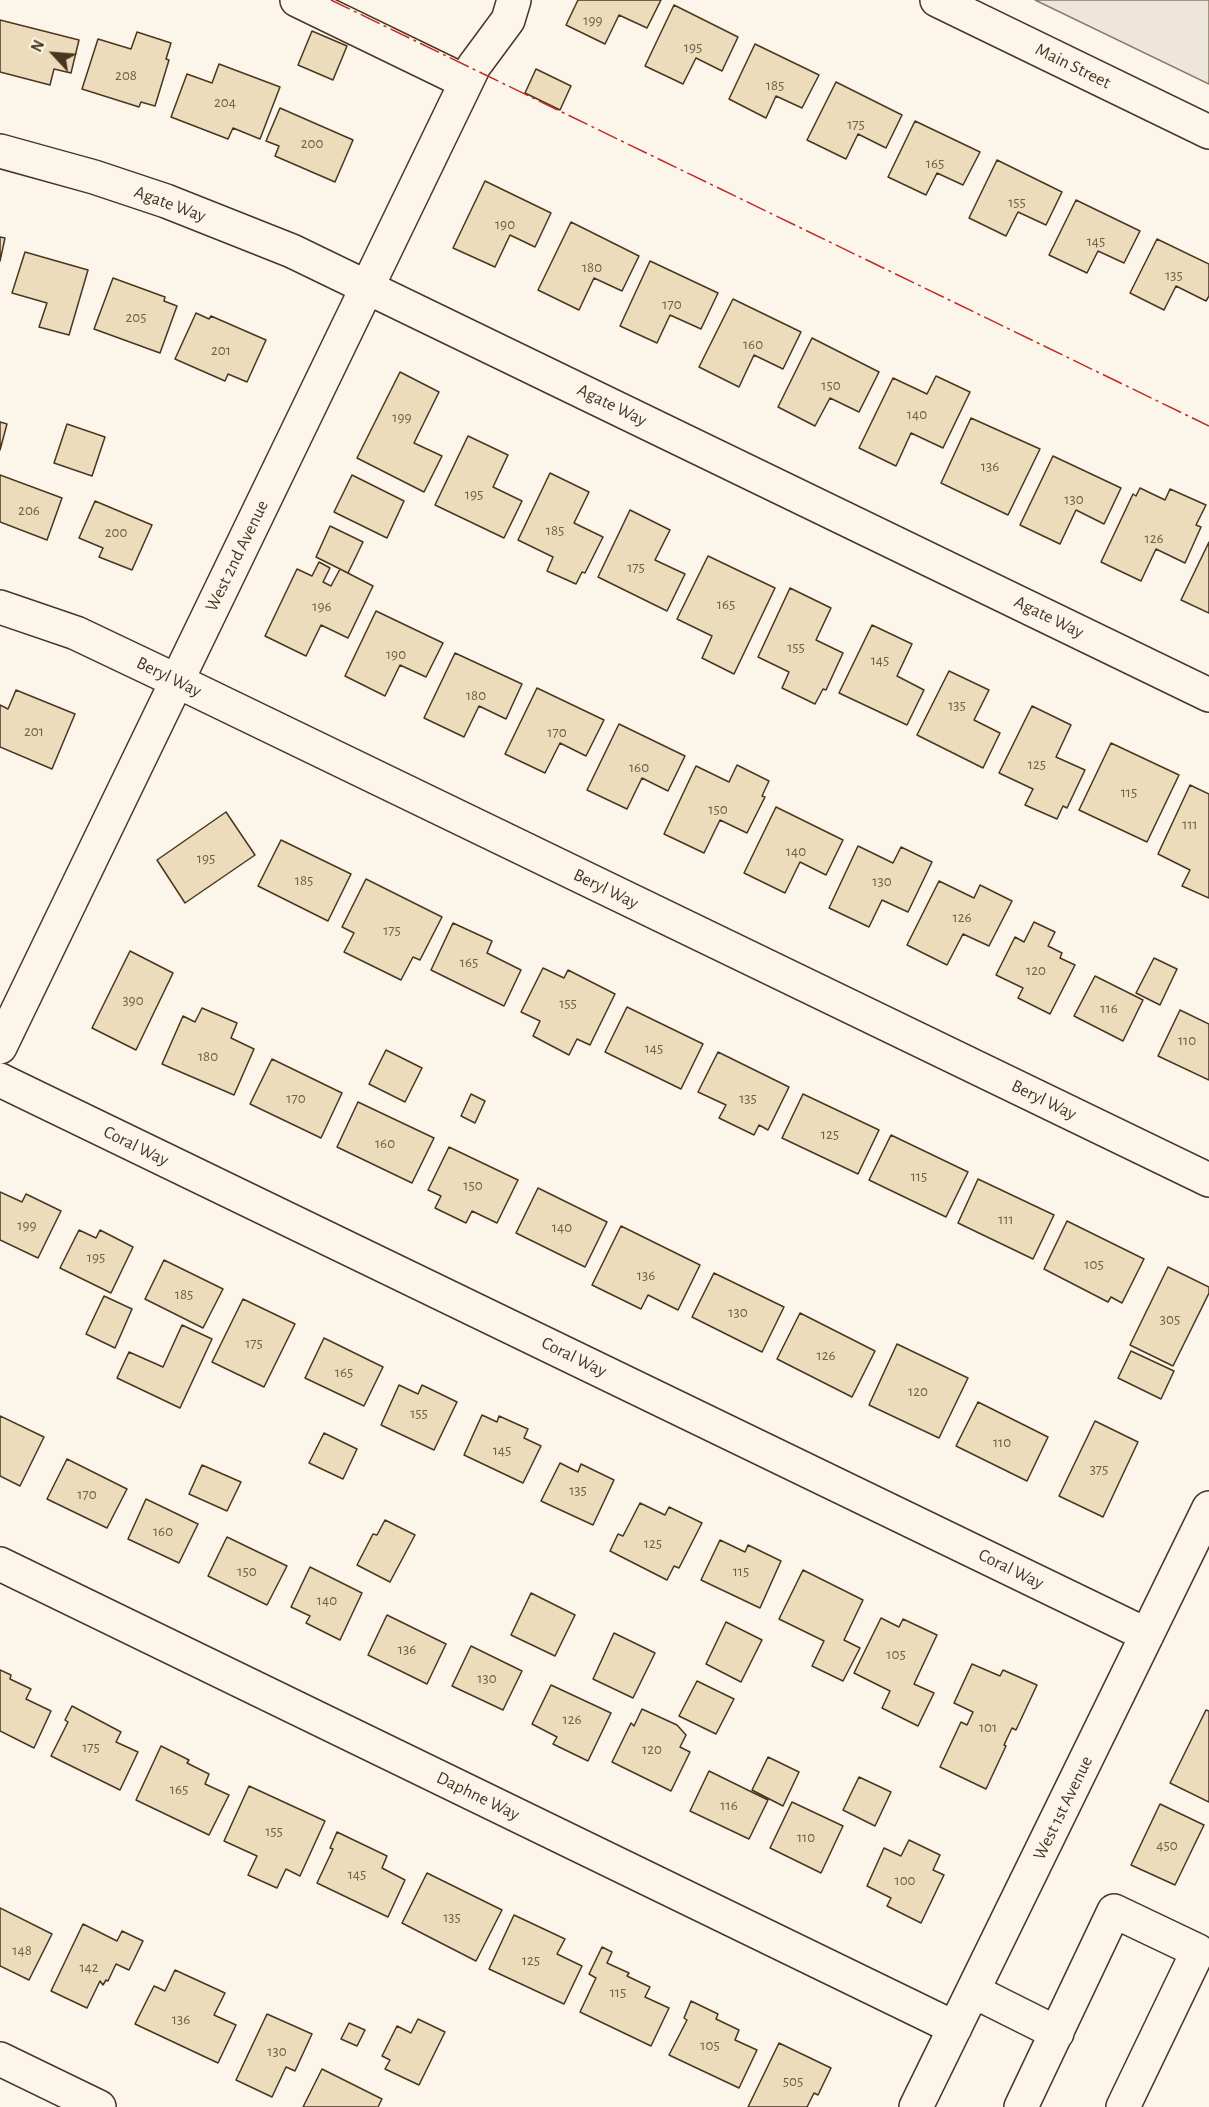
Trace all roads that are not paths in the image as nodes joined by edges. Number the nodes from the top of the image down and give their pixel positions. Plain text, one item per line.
1 (297, 0) edge
2 (498, 0) edge
3 (514, 0) edge
4 (937, 0) edge
5 (470, 74) junction
6 (1209, 132) edge
7 (0, 151) edge
8 (367, 287) junction
9 (0, 607) edge
10 (177, 681) junction
11 (1209, 695) edge
12 (0, 1047) edge
13 (0, 1080) edge
14 (1209, 1180) edge
15 (1209, 1508) edge
16 (0, 1564) edge
17 (1147, 1635) junction
18 (973, 1991) junction
19 (955, 2028) junction
20 (1057, 2033) junction
21 (0, 2059) edge
22 (99, 2107) edge
23 (916, 2107) edge
24 (1021, 2107) edge
25 (1123, 2107) edge

1 - 5 street
2 - 5 street, West 2nd Avenue
3 - 5 street, West 2nd Avenue
4 - 6 street, Main Street
5 - 8 street, West 2nd Avenue
7 - 8 street, Agate Way
8 - 10 street, West 2nd Avenue
8 - 11 street, Agate Way
9 - 10 street, Beryl Way
10 - 12 street, West 2nd Avenue
10 - 14 street, Beryl Way
13 - 17 street, Coral Way
15 - 17 street, West 1st Avenue
16 - 19 street, Daphne Way
17 - 18 street, West 1st Avenue
18 - 19 street, West 1st Avenue
18 - 20 street
19 - 23 street, West 1st Avenue
20 - 24 street
20 - 25 street
21 - 22 street

